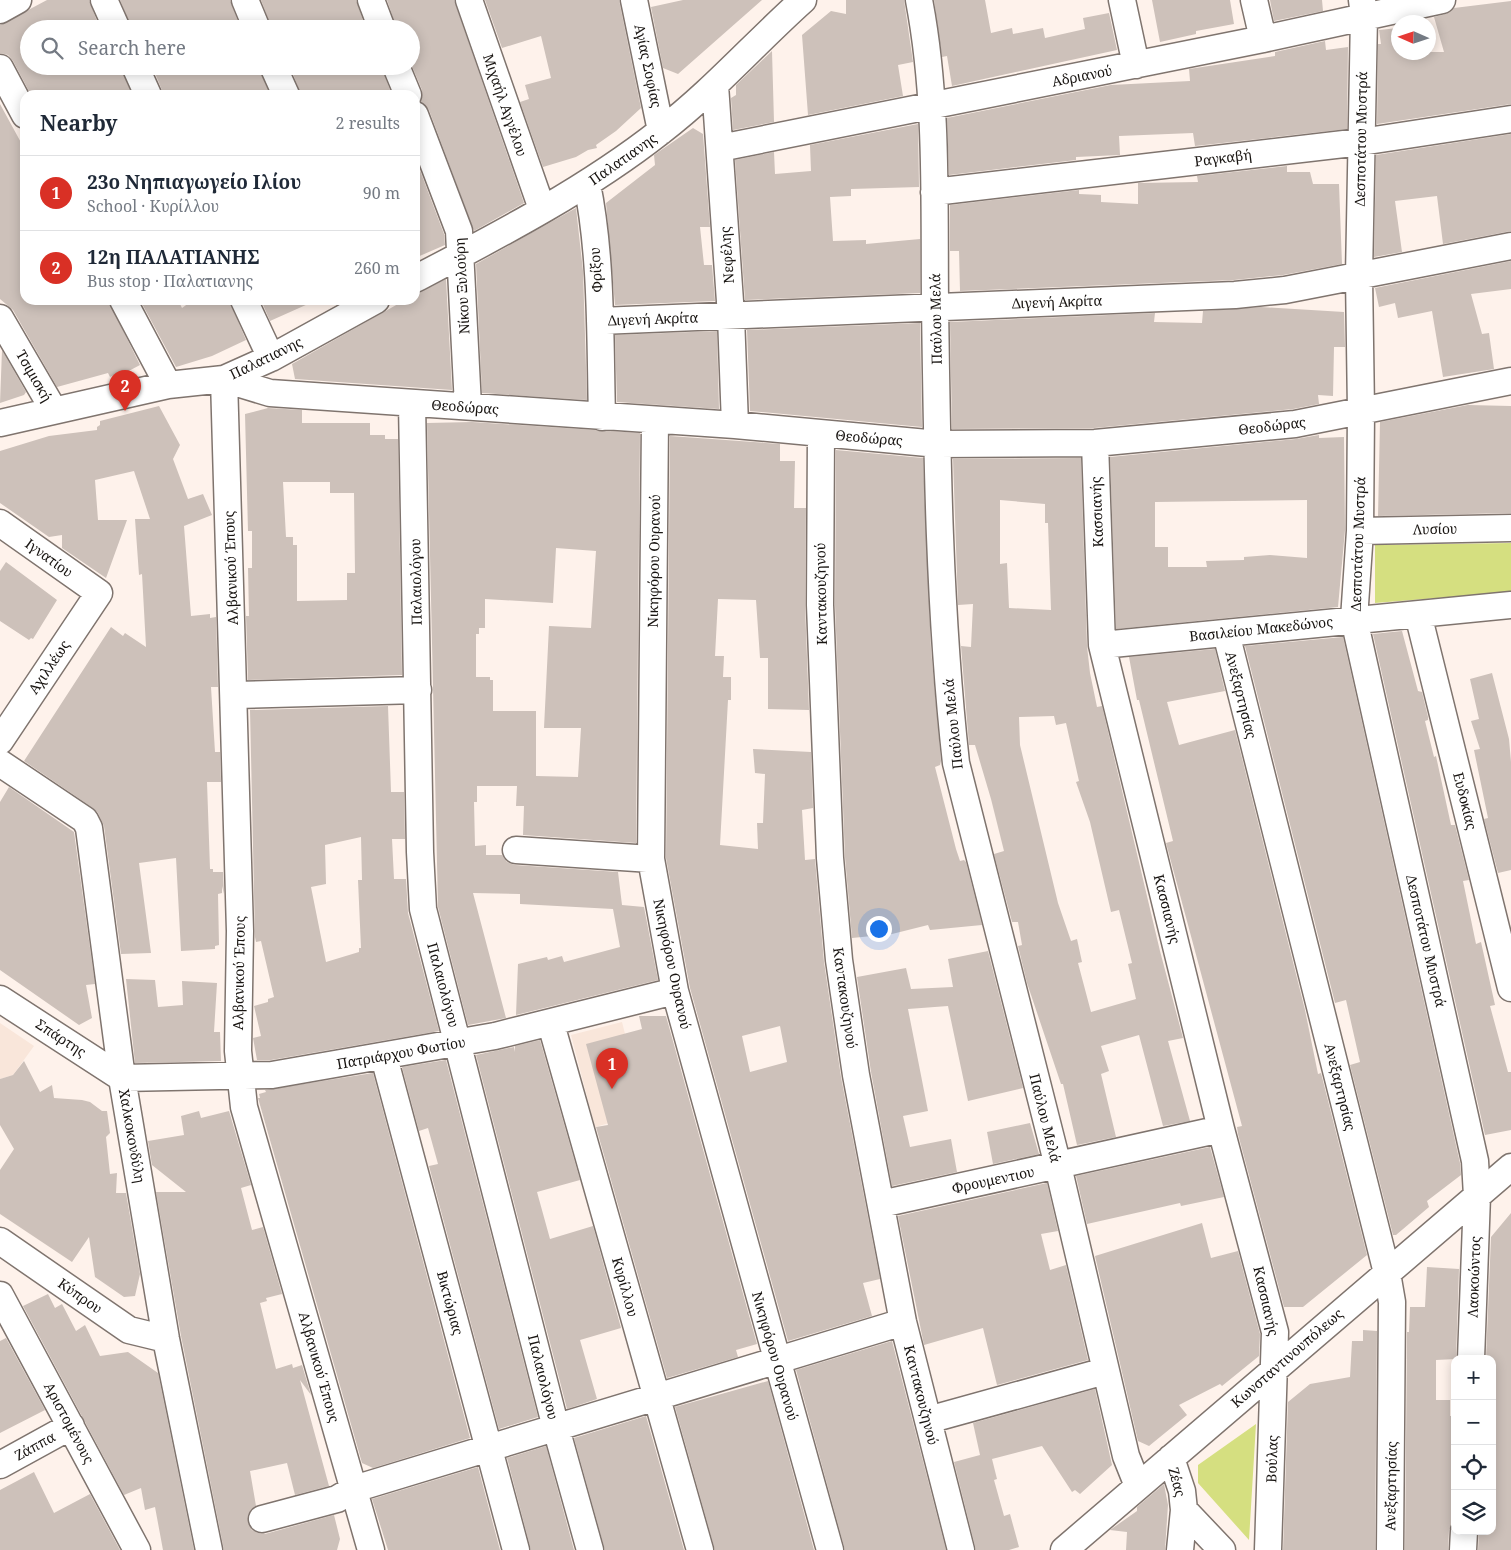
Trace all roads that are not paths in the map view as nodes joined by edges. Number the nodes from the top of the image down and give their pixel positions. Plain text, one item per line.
1 (18, 0) edge
2 (104, 0) edge
3 (245, 0) edge
4 (371, 0) edge
5 (469, 0) edge
6 (634, 0) edge
7 (919, 0) edge
8 (1122, 0) edge
9 (1254, 0) edge
10 (1442, 0) edge
11 (790, 5) edge
12 (1363, 8) edge
13 (0, 10) edge
14 (114, 20) edge
15 (253, 20) edge
16 (379, 20) edge
17 (1263, 40) junction
18 (1136, 65) junction
19 (0, 68) edge
20 (139, 75) edge
21 (277, 75) edge
22 (400, 75) edge
23 (715, 86) junction
24 (146, 90) edge
25 (284, 90) edge
26 (406, 90) edge
27 (20, 106) edge
28 (932, 107) junction
29 (1511, 119) edge
30 (420, 127) edge
31 (662, 131) junction
32 (1361, 142) junction
33 (720, 148) junction
34 (587, 184) junction
35 (934, 192) junction
36 (542, 209) junction
37 (1511, 246) edge
38 (462, 254) junction
39 (420, 276) edge
40 (1359, 276) junction
41 (126, 305) edge
42 (246, 305) edge
43 (365, 305) edge
44 (936, 307) junction
45 (731, 316) junction
46 (0, 318) edge
47 (600, 321) junction
48 (272, 358) junction
49 (224, 379) junction
50 (1511, 381) edge
51 (168, 385) junction
52 (412, 403) junction
53 (468, 406) junction
54 (53, 409) junction
55 (1361, 411) junction
56 (602, 417) junction
57 (656, 420) junction
58 (0, 423) edge
59 (735, 425) junction
60 (821, 434) junction
61 (1095, 443) junction
62 (938, 444) junction
63 (0, 523) edge
64 (1511, 528) edge
65 (1360, 531) junction
66 (99, 593) joint
67 (1511, 606) edge
68 (1418, 614) junction
69 (1354, 619) junction
70 (1226, 633) junction
71 (1102, 645) junction
72 (418, 690) junction
73 (235, 695) junction
74 (0, 741) edge
75 (0, 763) edge
76 (516, 850) dead end
77 (652, 859) junction
78 (1511, 988) edge
79 (675, 991) junction
80 (0, 999) edge
81 (551, 1024) junction
82 (458, 1042) junction
83 (384, 1057) junction
84 (239, 1075) junction
85 (122, 1078) junction
86 (1221, 1129) junction
87 (1058, 1166) junction
88 (1511, 1167) edge
89 (1477, 1196) junction
90 (881, 1204) junction
91 (0, 1241) edge
92 (1387, 1273) junction
93 (0, 1295) edge
94 (903, 1322) junction
95 (166, 1339) junction
96 (1471, 1355) edge
97 (776, 1360) junction
98 (1276, 1368) junction
99 (1105, 1371) junction
100 (656, 1397) junction
101 (928, 1420) junction
102 (71, 1426) junction
103 (556, 1428) junction
104 (489, 1447) junction
105 (1171, 1458) junction
106 (0, 1465) edge
107 (1138, 1486) junction
108 (354, 1489) junction
109 (1184, 1510) junction
110 (262, 1519) dead end
111 (1464, 1535) edge
112 (1068, 1548) edge
113 (137, 1550) edge
114 (209, 1550) edge
115 (370, 1550) edge
116 (516, 1550) edge
117 (590, 1550) edge
118 (700, 1550) edge
119 (830, 1550) edge
120 (961, 1550) edge
121 (1180, 1550) edge
122 (1222, 1550) edge
123 (1268, 1550) edge
124 (1390, 1550) edge
125 (1463, 1550) edge

1 - 13 street
2 - 14 street
3 - 15 street
4 - 16 street
5 - 36 street, Μιχαήλ Αγγέλου
6 - 31 street, Αγίας Σοφίας
7 - 28 street, Παύλου Μελά
8 - 18 street
9 - 17 street
10 - 12 street, Αδριανού
11 - 23 street, Παλατιανης
12 - 17 street, Αδριανού
12 - 32 street, Δεσποτάτου Μυστρά
17 - 18 street, Αδριανού
18 - 28 street, Αδριανού
19 - 27 street
20 - 24 street
21 - 25 street
22 - 26 street
23 - 31 street, Παλατιανης
23 - 33 street, Νεφέλης
28 - 33 street, Αδριανού
28 - 35 street, Παύλου Μελά
29 - 32 street, Ραγκαβή
30 - 38 street, Νίκου Ξυλούρη
31 - 34 street, Παλατιανης
32 - 35 street, Ραγκαβή
32 - 40 street, Δεσποτάτου Μυστρά
33 - 45 street, Νεφέλης
34 - 36 street, Παλατιανης
34 - 47 street, Φρίξου
35 - 44 street, Παύλου Μελά
36 - 38 street, Παλατιανης
37 - 40 street, Διγενή Ακρίτα
38 - 39 street, Παλατιανης
38 - 53 street, Νίκου Ξυλούρη
40 - 44 street, Διγενή Ακρίτα
40 - 55 street, Δεσποτάτου Μυστρά
41 - 51 street
42 - 48 street
43 - 48 street, Παλατιανης
44 - 45 street, Διγενή Ακρίτα
44 - 62 street, Παύλου Μελά
45 - 47 street, Διγενή Ακρίτα
45 - 59 street, Νεφέλης
46 - 54 street, Τσιμισκή
47 - 56 street, Φρίξου
48 - 49 street, Παλατιανης
49 - 51 street, Παλατιανης
49 - 52 street, Θεοδώρας
49 - 73 street, Αλβανικού Έπους
50 - 55 street, Θεοδώρας
51 - 54 street, Παλατιανης
52 - 53 street, Θεοδώρας
52 - 72 street, Παλαιολόγου
53 - 56 street, Θεοδώρας
54 - 58 street, Παλατιανης
55 - 61 street, Θεοδώρας
55 - 65 street, Δεσποτάτου Μυστρά
56 - 57 street, Θεοδώρας
57 - 59 street, Θεοδώρας
57 - 77 street, Νικηφόρου Ουρανού
59 - 60 street, Θεοδώρας
60 - 62 street, Θεοδώρας
60 - 90 street, Καντακουζηνού
61 - 62 street, Θεοδώρας
61 - 71 street, Κασσιανής
62 - 87 street, Παύλου Μελά
63 - 66 street, Ιγνατίου
64 - 65 street, Λυσίου
65 - 69 street, Δεσποτάτου Μυστρά
66 - 74 street, Αχιλλέως
67 - 68 street, Βασιλείου Μακεδώνος
68 - 69 street, Βασιλείου Μακεδώνος
68 - 78 street, Ευδοκίας
69 - 70 street, Βασιλείου Μακεδώνος
69 - 89 street, Δεσποτάτου Μυστρά
70 - 71 street, Βασιλείου Μακεδώνος
70 - 92 street, Ανεξαρτησίας
71 - 86 street, Κασσιανής
72 - 73 street
72 - 82 street, Παλαιολόγου
73 - 84 street, Αλβανικού Έπους
75 - 85 street, Χαλκοκονδύλη
76 - 77 street
77 - 79 street, Νικηφόρου Ουρανού
79 - 81 street, Πατριάρχου Φωτίου
79 - 97 street, Νικηφόρου Ουρανού
80 - 85 street, Σπάρτης
81 - 82 street, Πατριάρχου Φωτίου
81 - 100 street, Κυρίλλου
82 - 83 street, Πατριάρχου Φωτίου
82 - 103 street, Παλαιολόγου
83 - 84 street, Πατριάρχου Φωτίου
83 - 104 street, Βικτώριας
84 - 85 street, Πατριάρχου Φωτίου
84 - 108 street, Αλβανικού Έπους
85 - 95 street, Χαλκοκονδύλη
86 - 87 street, Φρουμεντιου
86 - 98 street, Κασσιανής
87 - 90 street, Φρουμεντιου
87 - 99 street, Παύλου Μελά
88 - 89 street, Κωνσταντινουπόλεως
89 - 92 street, Κωνσταντινουπόλεως
89 - 96 street, Λαοκοώντος
90 - 94 street, Καντακουζηνού
91 - 95 street, Κύπρου
92 - 98 street, Κωνσταντινουπόλεως
92 - 124 street, Ανεξαρτησίας
93 - 102 street, Αριστομένους
94 - 97 street
94 - 101 street, Καντακουζηνού
95 - 114 street, Χαλκοκονδύλη
97 - 100 street
97 - 119 street, Νικηφόρου Ουρανού
98 - 105 street, Κωνσταντινουπόλεως
98 - 123 street, Βούλας
99 - 101 street
99 - 107 street, Παύλου Μελά
100 - 103 street
100 - 118 street, Κυρίλλου
101 - 120 street, Καντακουζηνού
102 - 106 street, Ζάππα
102 - 113 street, Αριστομένους
103 - 104 street
103 - 117 street, Παλαιολόγου
104 - 108 street
104 - 116 street, Βικτώριας
105 - 107 street, Κωνσταντινουπόλεως
105 - 109 street, Ζέας
107 - 112 street, Κωνσταντινουπόλεως
108 - 110 street
108 - 115 street, Αλβανικού Έπους
109 - 121 street
109 - 122 street, Ζέας
111 - 125 street

